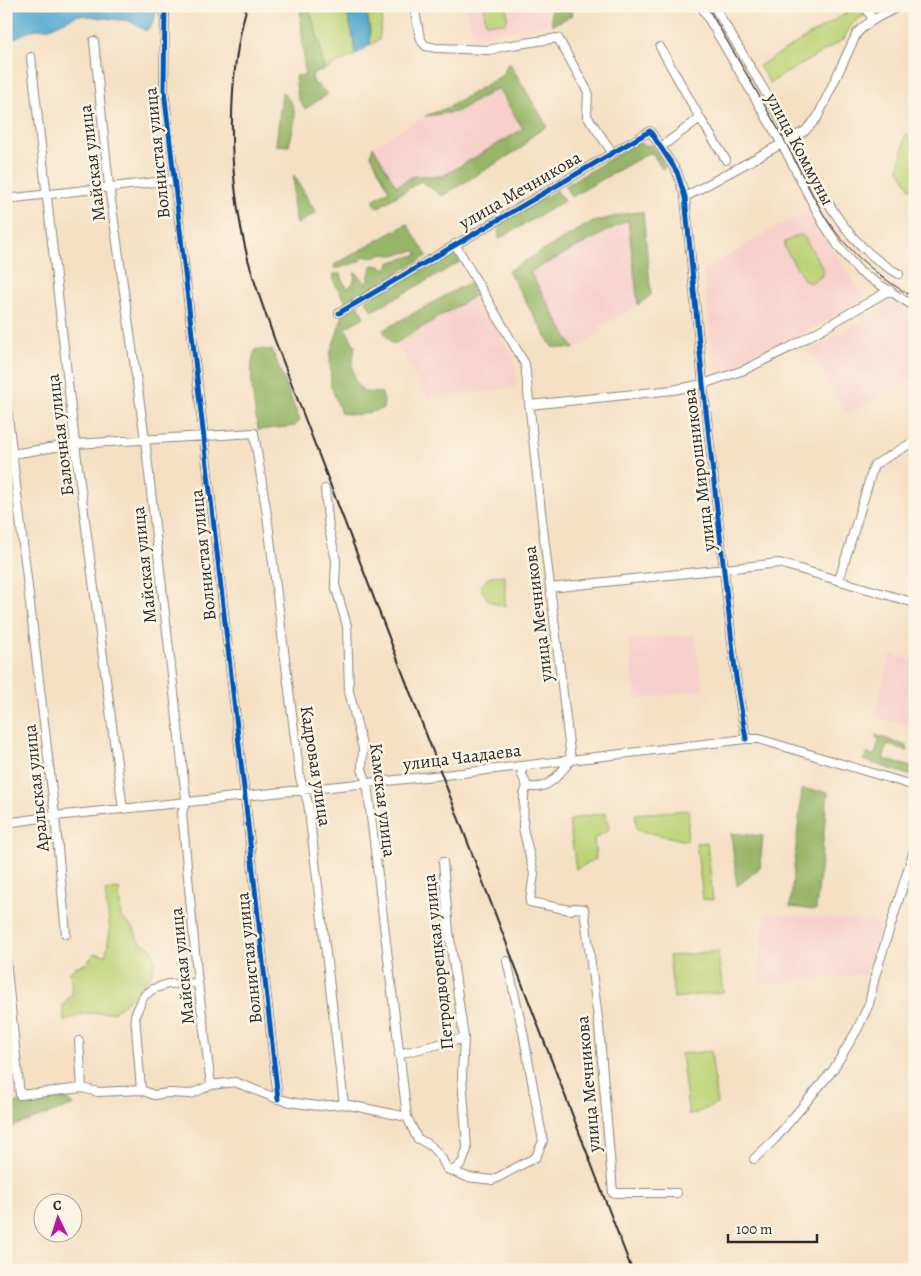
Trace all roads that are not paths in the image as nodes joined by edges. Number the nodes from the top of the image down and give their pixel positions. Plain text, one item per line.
1 (414, 6) edge
2 (702, 6) edge
3 (714, 6) edge
4 (865, 6) edge
5 (900, 6) edge
6 (165, 8) edge
7 (873, 20) junction
8 (94, 41) dead end
9 (660, 47) dead end
10 (31, 57) dead end
11 (700, 118) junction
12 (788, 141) junction
13 (661, 147) junction
14 (612, 152) junction
15 (726, 160) dead end
16 (174, 180) junction
17 (109, 186) junction
18 (47, 193) junction
19 (685, 197) junction
20 (6, 198) edge
21 (455, 244) junction
22 (899, 274) dead end
23 (890, 290) junction
24 (915, 307) edge
25 (339, 312) dead end
26 (703, 384) junction
27 (6, 400) edge
28 (529, 405) junction
29 (204, 437) junction
30 (145, 439) junction
31 (915, 441) edge
32 (75, 444) junction
33 (9, 454) edge
34 (325, 489) dead end
35 (725, 569) junction
36 (839, 580) junction
37 (550, 588) junction
38 (915, 603) edge
39 (746, 739) junction
40 (571, 760) junction
41 (522, 766) junction
42 (367, 783) junction
43 (527, 786) junction
44 (915, 786) edge
45 (305, 791) junction
46 (245, 797) junction
47 (186, 802) junction
48 (123, 809) junction
49 (56, 816) junction
50 (6, 823) edge
51 (915, 847) edge
52 (443, 862) dead end
53 (66, 934) dead end
54 (6, 960) edge
55 (507, 961) dead end
56 (198, 982) junction
57 (464, 1038) junction
58 (79, 1041) dead end
59 (399, 1054) junction
60 (211, 1084) junction
61 (82, 1088) junction
62 (141, 1090) junction
63 (278, 1098) junction
64 (344, 1104) junction
65 (407, 1117) junction
66 (754, 1159) dead end
67 (452, 1171) junction
68 (677, 1194) dead end

1 - 14 street
2 - 12 street, улица Коммуны
3 - 12 street, улица Коммуны
4 - 7 street
5 - 7 street
6 - 16 street, Волнистая улица
7 - 12 street
8 - 17 street, Майская улица
9 - 11 street
10 - 18 street, Балочная улица
11 - 13 street
11 - 15 street
12 - 19 street
12 - 22 street, улица Коммуны
12 - 23 street, улица Коммуны
13 - 14 street, улица Мечникова
13 - 19 street, улица Мечникова
14 - 21 street, улица Мечникова
16 - 17 street
16 - 29 street, Волнистая улица
17 - 18 street
17 - 30 street, Майская улица
18 - 20 street
18 - 32 street, Балочная улица
19 - 26 street, улица Мирошникова
21 - 25 street, улица Мечникова
21 - 28 street, улица Мечникова
23 - 24 street, улица Коммуны
23 - 26 street
26 - 28 street
26 - 35 street, улица Мирошникова
27 - 33 street, Аральская улица
28 - 37 street, улица Мечникова
29 - 30 street
29 - 45 street, Кадровая улица
29 - 46 street, Волнистая улица
30 - 32 street
30 - 47 street, Майская улица
31 - 36 street
32 - 33 street
32 - 48 street, Балочная улица
33 - 49 street, Аральская улица
34 - 42 street, Камская улица
35 - 36 street
35 - 37 street
35 - 39 street, улица Мирошникова
36 - 38 street
37 - 40 street, улица Мечникова
39 - 40 street, улица Чаадаева
39 - 44 street, улица Чаадаева
40 - 41 street, улица Чаадаева
40 - 43 street
41 - 42 street, улица Чаадаева
41 - 43 street
42 - 45 street, улица Чаадаева
42 - 59 street, Камская улица
43 - 68 street, улица Мечникова
45 - 46 street, улица Чаадаева
45 - 64 street, Кадровая улица
46 - 47 street, улица Чаадаева
46 - 63 street, Волнистая улица
47 - 48 street, улица Чаадаева
47 - 56 street, Майская улица
48 - 49 street, улица Чаадаева
49 - 50 street, улица Чаадаева
49 - 53 street, Аральская улица
51 - 66 street
52 - 57 street, Петродворецкая улица
54 - 61 street
55 - 67 street
56 - 60 street, Майская улица
56 - 62 street
57 - 59 street
57 - 67 street, Петродворецкая улица
58 - 61 street
59 - 65 street, Камская улица
60 - 62 street
60 - 63 street
61 - 62 street
63 - 64 street
64 - 65 street
65 - 67 street

